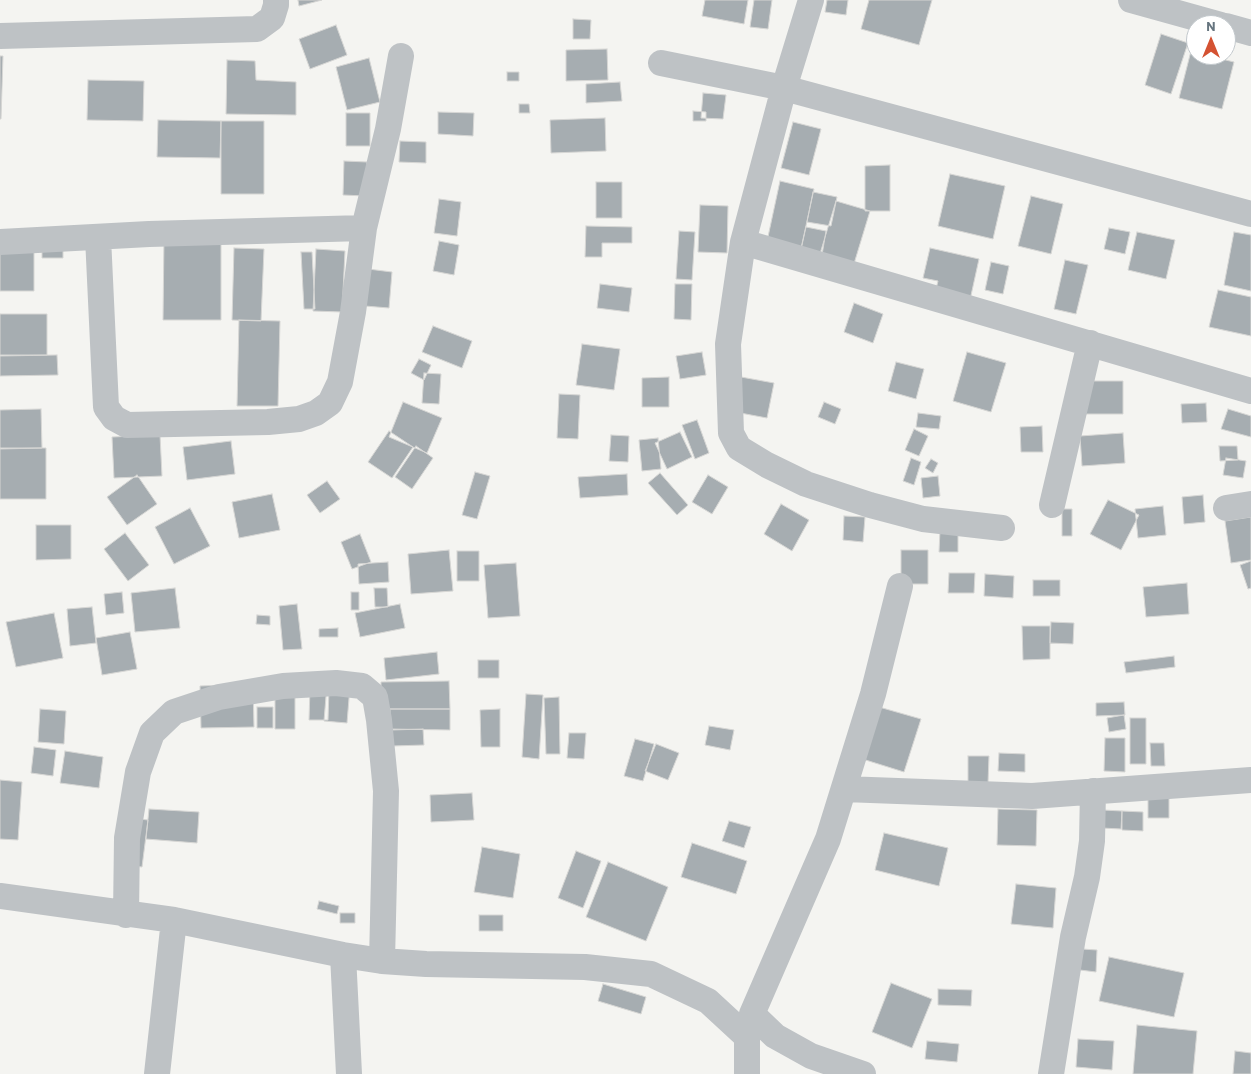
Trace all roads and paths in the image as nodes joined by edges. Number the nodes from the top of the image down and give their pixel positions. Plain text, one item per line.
1 (276, 0) edge
2 (811, 0) edge
3 (1131, 0) edge
4 (1186, 15) edge
5 (1236, 29) edge
6 (1251, 33) edge
7 (0, 36) edge
8 (401, 56) dead end
9 (661, 63) dead end
10 (784, 88) junction
11 (1251, 214) edge
12 (364, 228) junction
13 (98, 237) junction
14 (0, 242) edge
15 (743, 242) junction
16 (1090, 343) junction
17 (1251, 391) edge
18 (1052, 506) dead end
19 (1002, 528) dead end
20 (900, 586) dead end
21 (1251, 780) edge
22 (844, 789) junction
23 (1093, 791) junction
24 (0, 896) edge
25 (126, 915) junction
26 (174, 920) junction
27 (343, 955) junction
28 (382, 961) junction
29 (750, 1026) junction
30 (157, 1074) edge
31 (349, 1074) edge
32 (747, 1074) edge
33 (863, 1074) edge
34 (1051, 1074) edge

1 - 7 street
2 - 10 street
3 - 4 street
5 - 6 street
8 - 12 street
9 - 10 street
10 - 11 street
10 - 15 street
12 - 13 street
12 - 13 street
13 - 14 street
15 - 16 street
15 - 19 street
16 - 17 street
16 - 18 street
20 - 22 street
21 - 23 street
22 - 23 street
22 - 29 street
23 - 34 street
24 - 25 street
25 - 26 street
25 - 28 street
26 - 27 street
26 - 30 street
27 - 28 street
27 - 31 street
28 - 29 street
29 - 32 street
29 - 33 street

